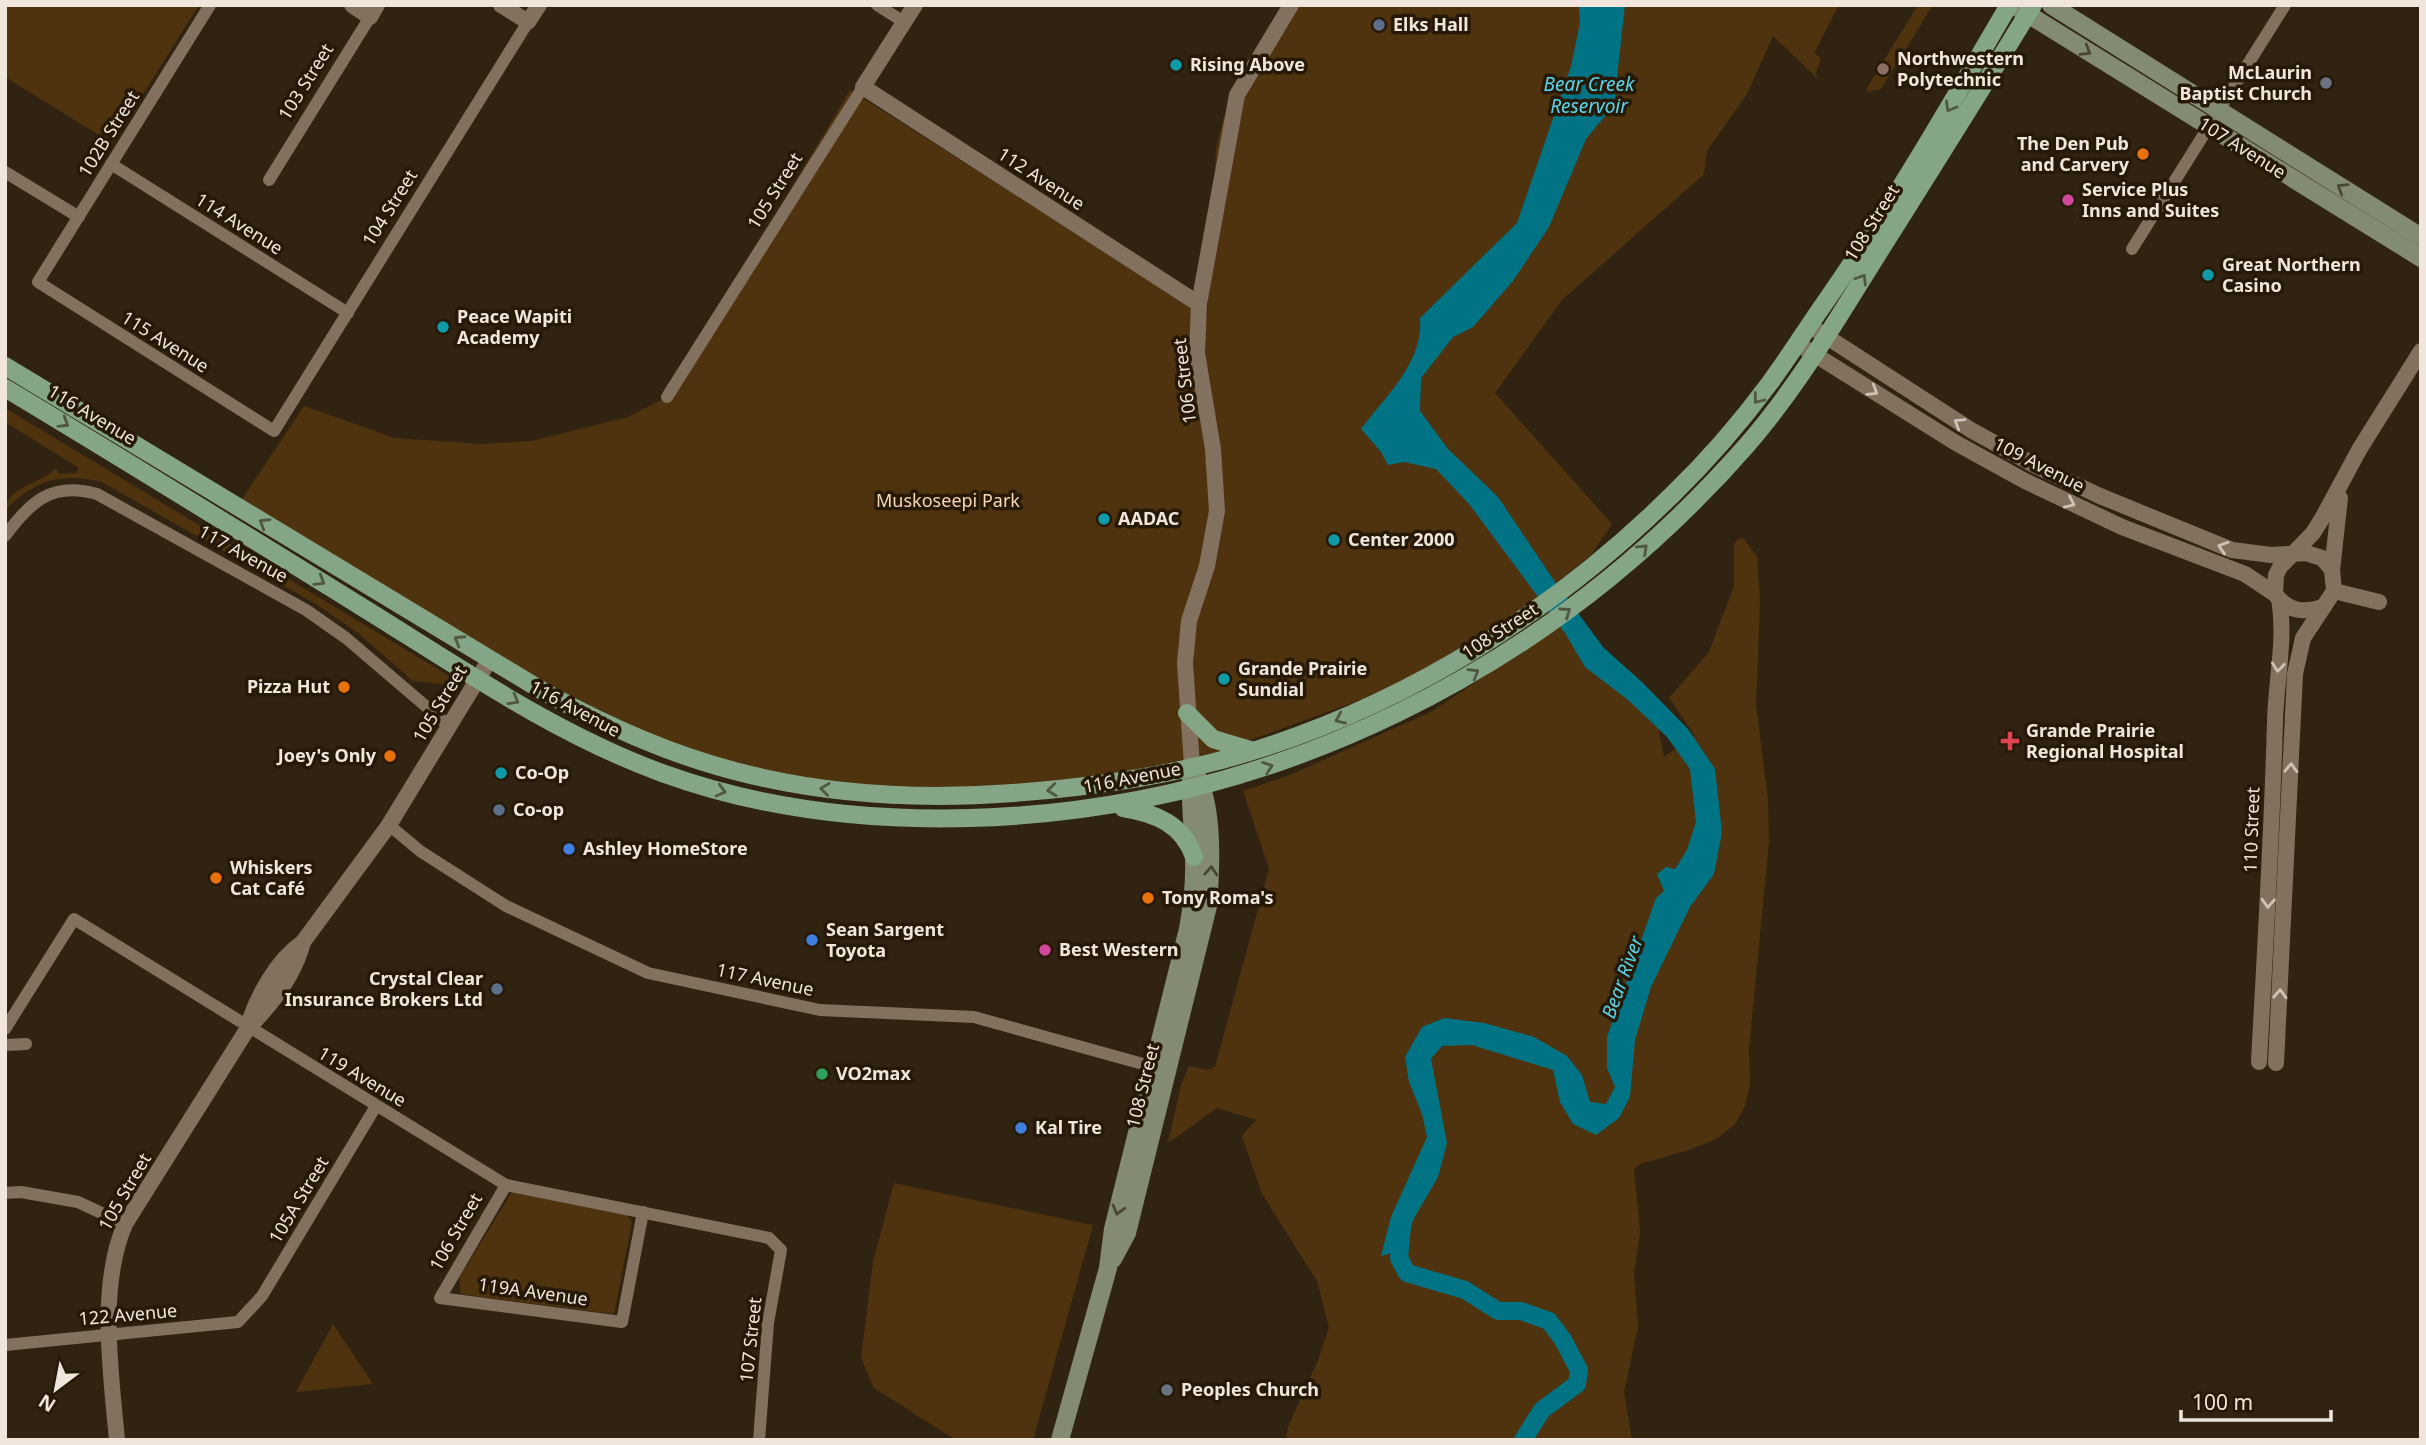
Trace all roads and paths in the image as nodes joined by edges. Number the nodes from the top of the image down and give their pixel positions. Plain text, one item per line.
1 (209, 5) edge
2 (352, 5) edge
3 (501, 5) edge
4 (539, 5) edge
5 (877, 5) edge
6 (915, 5) edge
7 (1292, 5) edge
8 (2051, 5) edge
9 (2285, 5) edge
10 (2021, 8) edge
11 (373, 11) edge
12 (528, 22) junction
13 (904, 22) junction
14 (863, 87) junction
15 (2218, 111) junction
16 (2209, 127) junction
17 (111, 164) junction
18 (5, 172) edge
19 (268, 180) dead end
20 (2323, 199) junction
21 (79, 217) junction
22 (2421, 237) edge
23 (2132, 249) dead end
24 (2421, 250) edge
25 (2421, 258) edge
26 (38, 282) joint
27 (1199, 304) junction
28 (348, 313) junction
29 (1810, 326) junction
30 (1826, 337) junction
31 (1797, 344) junction
32 (2421, 351) edge
33 (1815, 355) junction
34 (5, 366) edge
35 (5, 388) edge
36 (667, 397) dead end
37 (274, 431) joint
38 (2346, 472) junction
39 (5, 536) edge
40 (2291, 555) junction
41 (2332, 570) junction
42 (2334, 591) junction
43 (2277, 597) junction
44 (2379, 602) dead end
45 (2323, 607) junction
46 (490, 659) junction
47 (478, 680) junction
48 (1186, 713) junction
49 (449, 726) junction
50 (1254, 751) junction
51 (1192, 766) junction
52 (1196, 788) junction
53 (1105, 806) junction
54 (389, 825) junction
55 (1195, 857) junction
56 (248, 1028) junction
57 (5, 1029) edge
58 (26, 1044) dead end
59 (5, 1045) edge
60 (2259, 1062) dead end
61 (2276, 1063) dead end
62 (1162, 1069) junction
63 (376, 1106) junction
64 (506, 1185) junction
65 (5, 1193) edge
66 (643, 1212) junction
67 (125, 1224) junction
68 (777, 1244) joint
69 (440, 1298) joint
70 (249, 1310) joint
71 (108, 1334) junction
72 (5, 1345) edge
73 (117, 1440) edge
74 (759, 1440) edge
75 (1060, 1440) edge

1 - 17 street, 102B Street
2 - 11 street
3 - 12 street
4 - 12 street, 104 Street
5 - 13 street
6 - 13 street, 105 Street
7 - 27 street, 106 Street
8 - 15 main road, 107 Avenue
9 - 15 street
10 -> 16 main road, 107 Avenue
10 -> 29 main road, 108 Street
30 -> 10 main road, 108 Street
11 - 19 street, 103 Street
12 - 28 street, 104 Street
13 - 14 street, 105 Street
14 - 27 street, 112 Avenue
14 - 36 street, 105 Street
15 - 16 street
22 -> 15 main road, 107 Avenue
16 - 20 main road, 107 Avenue
16 - 23 street
17 - 21 street, 102B Street
17 - 28 street, 114 Avenue
18 - 21 street
20 - 24 main road
20 - 25 main road, 107 Avenue
21 - 26 street, 102B Street
26 - 37 street, 115 Avenue
27 - 48 street, 106 Street
28 - 37 street, 104 Street
29 - 30 street, 109 Avenue
29 - 31 main road, 108 Street
30 - 33 main road, 108 Street
40 -> 30 street, 109 Avenue
31 - 33 street, 109 Avenue
31 -> 50 main road, 108 Street
32 - 38 street
33 -> 43 street, 109 Avenue
52 -> 33 main road, 108 Street
46 -> 34 main road, 116 Avenue
35 -> 47 main road, 116 Avenue
38 - 40 street
38 - 41 street
39 - 49 street, 117 Avenue
40 - 41 street
40 - 43 street
41 - 42 street
42 - 44 street
42 - 45 street
43 - 45 street
43 -> 60 street, 110 Street
61 -> 45 street, 110 Street
46 - 47 street, 105 Street
51 -> 46 main road, 116 Avenue
47 - 49 street, 105 Street
47 -> 53 main road, 116 Avenue
48 - 50 main road
48 - 51 street, 106 Street
49 - 54 street, 105 Street
50 - 51 main road, 108 Street
51 - 52 main road
52 - 53 main road, 116 Avenue
52 - 55 main road, 108 Street
62 -> 52 main road, 108 Street
53 - 55 main road
54 - 56 street, 105 Street
54 - 62 street, 117 Avenue
55 - 62 main road, 108 Street
56 - 57 street, 119 Avenue
56 - 63 street, 119 Avenue
56 - 67 street, 105 Street
58 - 59 street
62 - 75 main road, 108 Street
63 - 64 street, 119 Avenue
63 - 70 street, 105A Street
64 - 66 street, 119 Avenue
64 - 69 street, 106 Street
65 - 67 street
66 - 68 street, 119 Avenue
66 - 69 street, 119A Avenue
67 - 71 street, 105 Street
68 - 74 street, 107 Street
70 - 71 street, 122 Avenue
71 - 72 street, 122 Avenue
71 - 73 street, 105 Street

